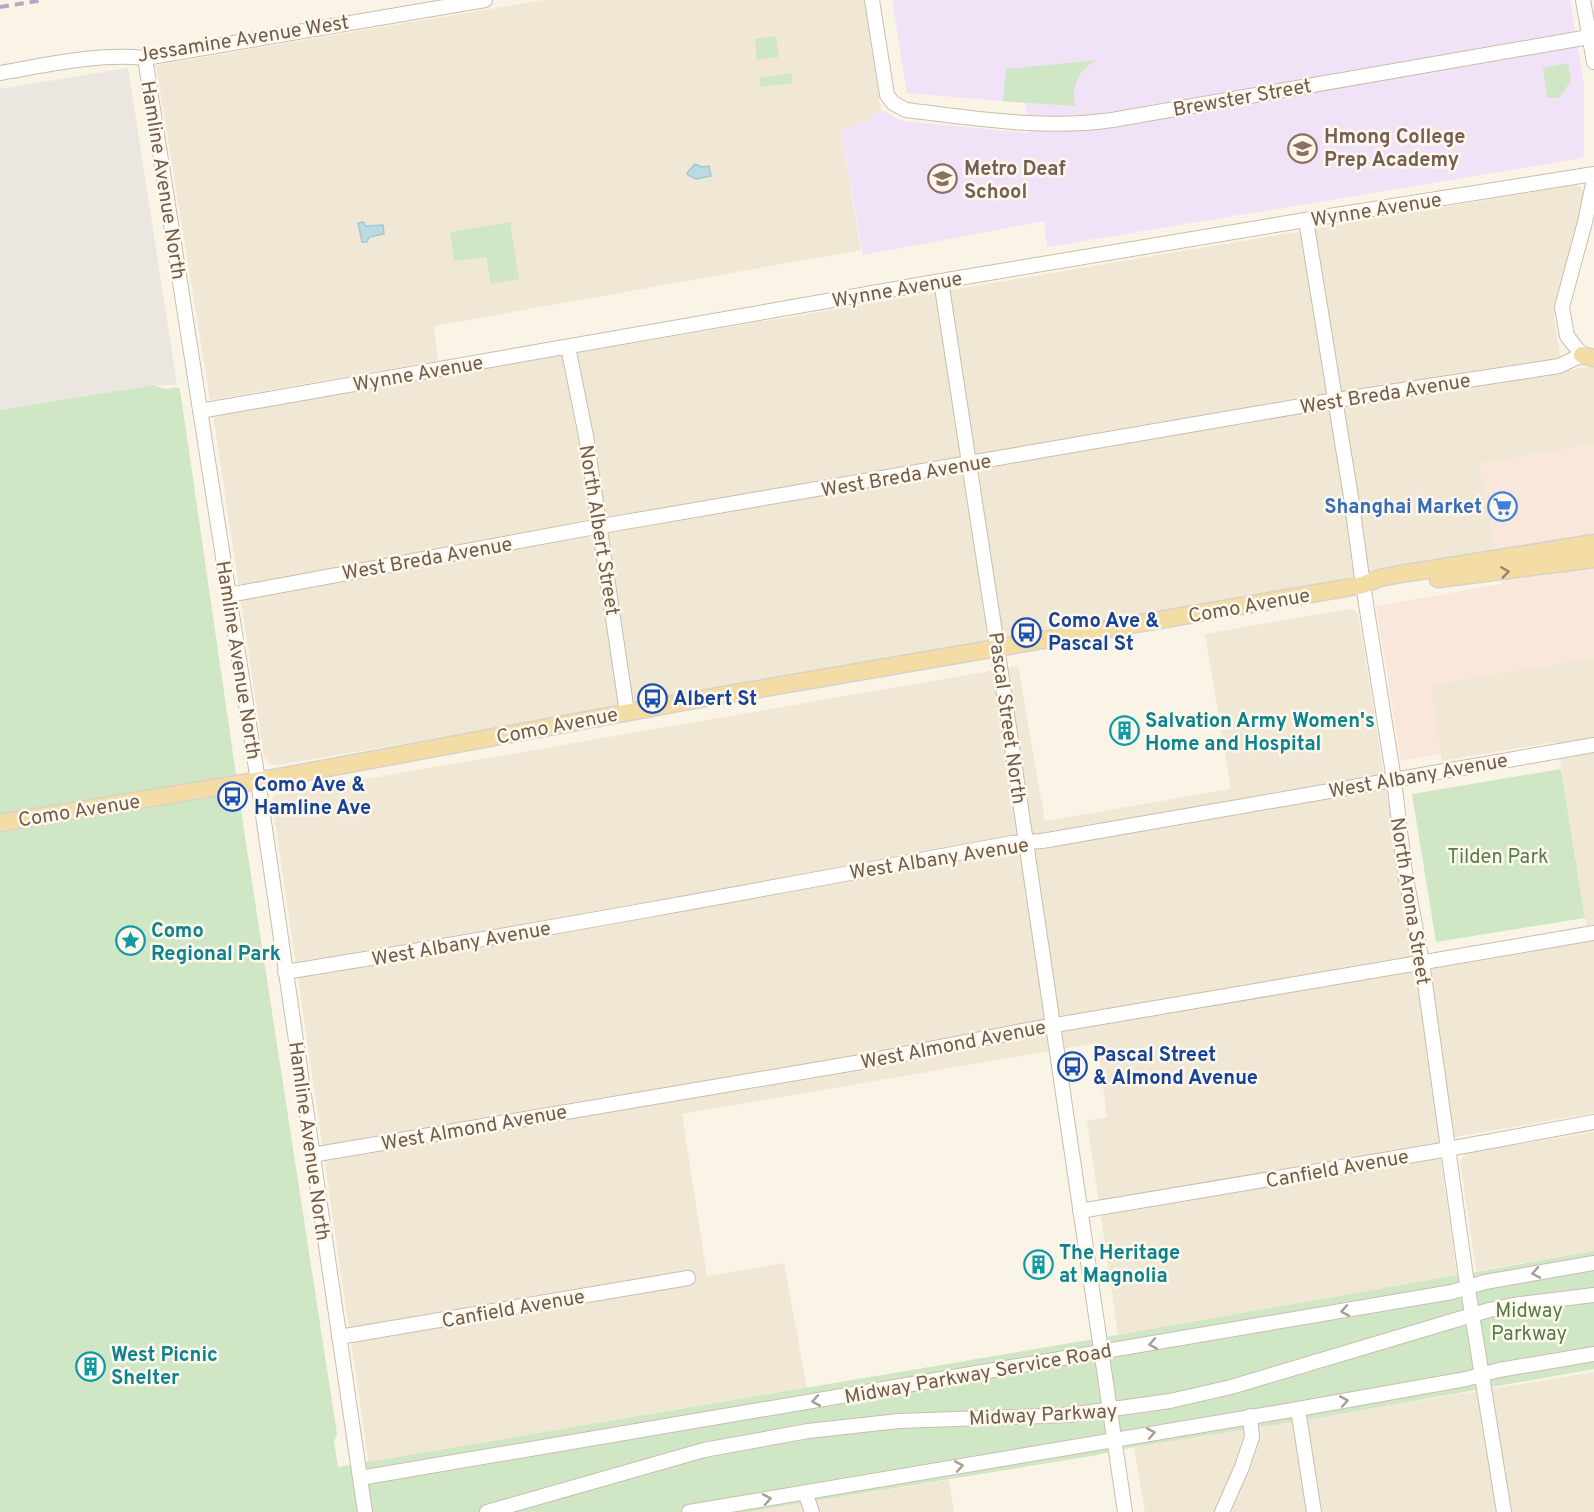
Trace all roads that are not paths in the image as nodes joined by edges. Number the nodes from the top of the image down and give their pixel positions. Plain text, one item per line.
1 (485, 0) edge
2 (872, 0) edge
3 (1583, 0) edge
4 (1589, 37) junction
5 (145, 58) junction
6 (1594, 62) edge
7 (0, 73) edge
8 (1594, 174) edge
9 (1594, 179) edge
10 (1306, 220) junction
11 (941, 281) junction
12 (568, 347) junction
13 (1590, 355) edge
14 (1336, 400) junction
15 (200, 411) junction
16 (968, 464) junction
17 (600, 527) junction
18 (1594, 543) edge
19 (1594, 559) edge
20 (1363, 585) junction
21 (229, 595) junction
22 (997, 648) junction
23 (627, 712) junction
24 (1594, 745) edge
25 (258, 780) junction
26 (1395, 780) junction
27 (0, 823) edge
28 (1026, 843) junction
29 (1594, 933) edge
30 (1422, 962) junction
31 (285, 972) junction
32 (1053, 1026) junction
33 (1594, 1122) edge
34 (1448, 1149) junction
35 (312, 1155) junction
36 (1080, 1211) junction
37 (1594, 1263) edge
38 (688, 1278) dead end
39 (1468, 1288) junction
40 (1594, 1295) edge
41 (1473, 1315) junction
42 (339, 1337) junction
43 (1101, 1353) junction
44 (1594, 1354) edge
45 (1484, 1375) junction
46 (1298, 1408) junction
47 (1110, 1411) junction
48 (1250, 1416) junction
49 (1114, 1439) junction
50 (360, 1478) junction
51 (805, 1492) junction
52 (365, 1512) edge
53 (488, 1512) edge
54 (688, 1512) edge
55 (813, 1512) edge
56 (1125, 1512) edge
57 (1222, 1512) edge
58 (1314, 1512) edge
59 (1504, 1512) edge

1 - 5 street, Jessamine Avenue West
2 - 4 street, Brewster Street
3 - 4 street
4 - 6 street
5 - 7 street, Jessamine Avenue West
5 - 15 street, Hamline Avenue North
8 - 10 street, Wynne Avenue
9 - 13 street
10 - 11 street, Wynne Avenue
10 - 14 street, North Arona Street
11 - 12 street, Wynne Avenue
11 - 16 street, Pascal Street North
12 - 15 street, Wynne Avenue
12 - 17 street, North Albert Street
13 - 14 street, West Breda Avenue
14 - 16 street, West Breda Avenue
14 - 20 street, North Arona Street
15 - 21 street, Hamline Avenue North
16 - 17 street, West Breda Avenue
16 - 22 street, Pascal Street North
17 - 21 street, West Breda Avenue
17 - 23 street, North Albert Street
18 - 20 main road, Como Avenue
20 -> 19 main road, Como Avenue
20 - 22 main road, Como Avenue
20 - 26 street, North Arona Street
21 - 25 street, Hamline Avenue North
22 - 23 main road, Como Avenue
22 - 28 street, Pascal Street North
23 - 25 main road, Como Avenue
24 - 26 street, West Albany Avenue
25 - 27 main road, Como Avenue
25 - 31 street, Hamline Avenue North
26 - 28 street, West Albany Avenue
26 - 30 street, North Arona Street
28 - 31 street, West Albany Avenue
28 - 32 street, Pascal Street North
29 - 30 street, West Almond Avenue
30 - 32 street, West Almond Avenue
30 - 34 street, North Arona Street
31 - 35 street, Hamline Avenue North
32 - 35 street, West Almond Avenue
32 - 36 street, Pascal Street North
33 - 34 street, Canfield Avenue
34 - 36 street, Canfield Avenue
34 - 39 street, North Arona Street
35 - 42 street, Hamline Avenue North
36 - 43 street, Pascal Street North
37 -> 39 street, Midway Parkway Service Road
38 - 42 street, Canfield Avenue
39 - 41 street, North Arona Street
39 -> 43 street, Midway Parkway Service Road
40 - 41 street, Midway Parkway
41 - 45 street, North Arona Street
41 - 47 street, Midway Parkway
42 - 50 street, Hamline Avenue North
43 - 47 street, Pascal Street North
43 -> 50 street, Midway Parkway Service Road
44 - 45 street
46 -> 45 street
45 - 59 street, North Arona Street
46 - 48 street
46 - 58 street
47 - 49 street, Pascal Street North
47 - 53 street, Midway Parkway
49 -> 48 street
48 - 57 street
51 -> 49 street
49 - 56 street, Pascal Street North
50 - 52 street, Hamline Avenue North
54 -> 51 street
51 - 55 street

